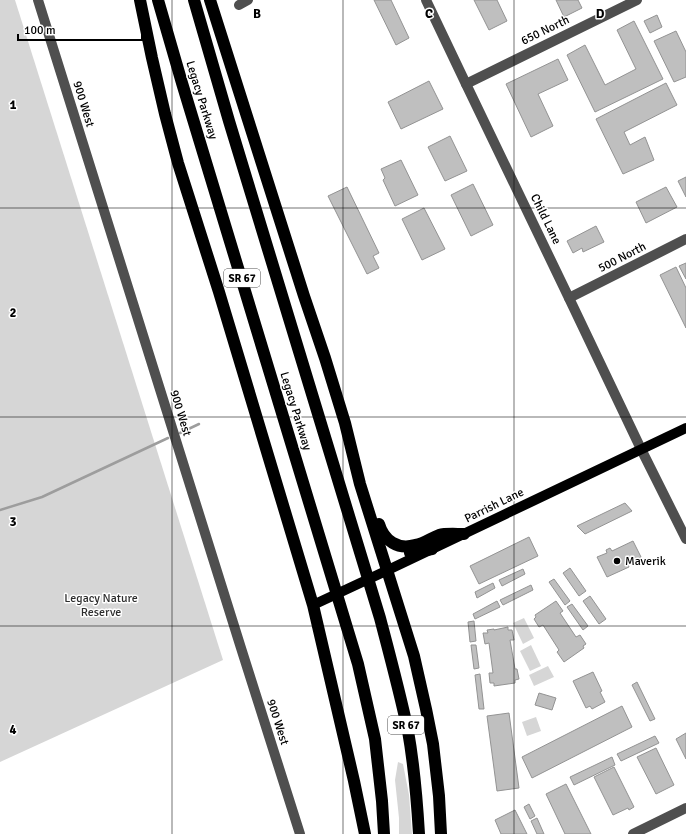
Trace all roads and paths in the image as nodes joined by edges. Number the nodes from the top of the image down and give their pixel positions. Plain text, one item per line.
1 (38, 0) edge
2 (140, 0) edge
3 (158, 0) edge
4 (194, 0) edge
5 (210, 0) edge
6 (426, 0) edge
7 (637, 0) edge
8 (466, 84) junction
9 (686, 240) edge
10 (569, 298) junction
11 (345, 424) junction
12 (686, 428) edge
13 (641, 449) junction
14 (464, 534) junction
15 (378, 539) junction
16 (686, 539) edge
17 (432, 549) junction
18 (388, 570) junction
19 (313, 605) junction
20 (686, 808) edge
21 (300, 834) edge
22 (365, 834) edge
23 (384, 834) edge
24 (419, 834) edge
25 (441, 834) edge
26 (633, 834) edge

1 - 21 street, 900 West
2 - 19 highway
3 - 23 highway, Legacy Parkway / SR 67
4 - 24 highway, Legacy Parkway / SR 67
5 - 11 highway
6 - 8 street, Child Lane
7 - 8 street, 650 North
8 - 10 street, Child Lane
9 - 10 street, 500 North
10 - 13 street, Child Lane
11 - 14 highway
11 - 15 highway
12 - 13 main road, Parrish Lane
13 - 14 main road, Parrish Lane
13 - 16 street, Child Lane
14 - 17 main road, Parrish Lane
15 - 17 highway
15 - 18 highway
17 - 18 main road, Parrish Lane
18 - 19 main road, Parrish Lane
18 - 25 highway
19 - 22 highway
20 - 26 street

